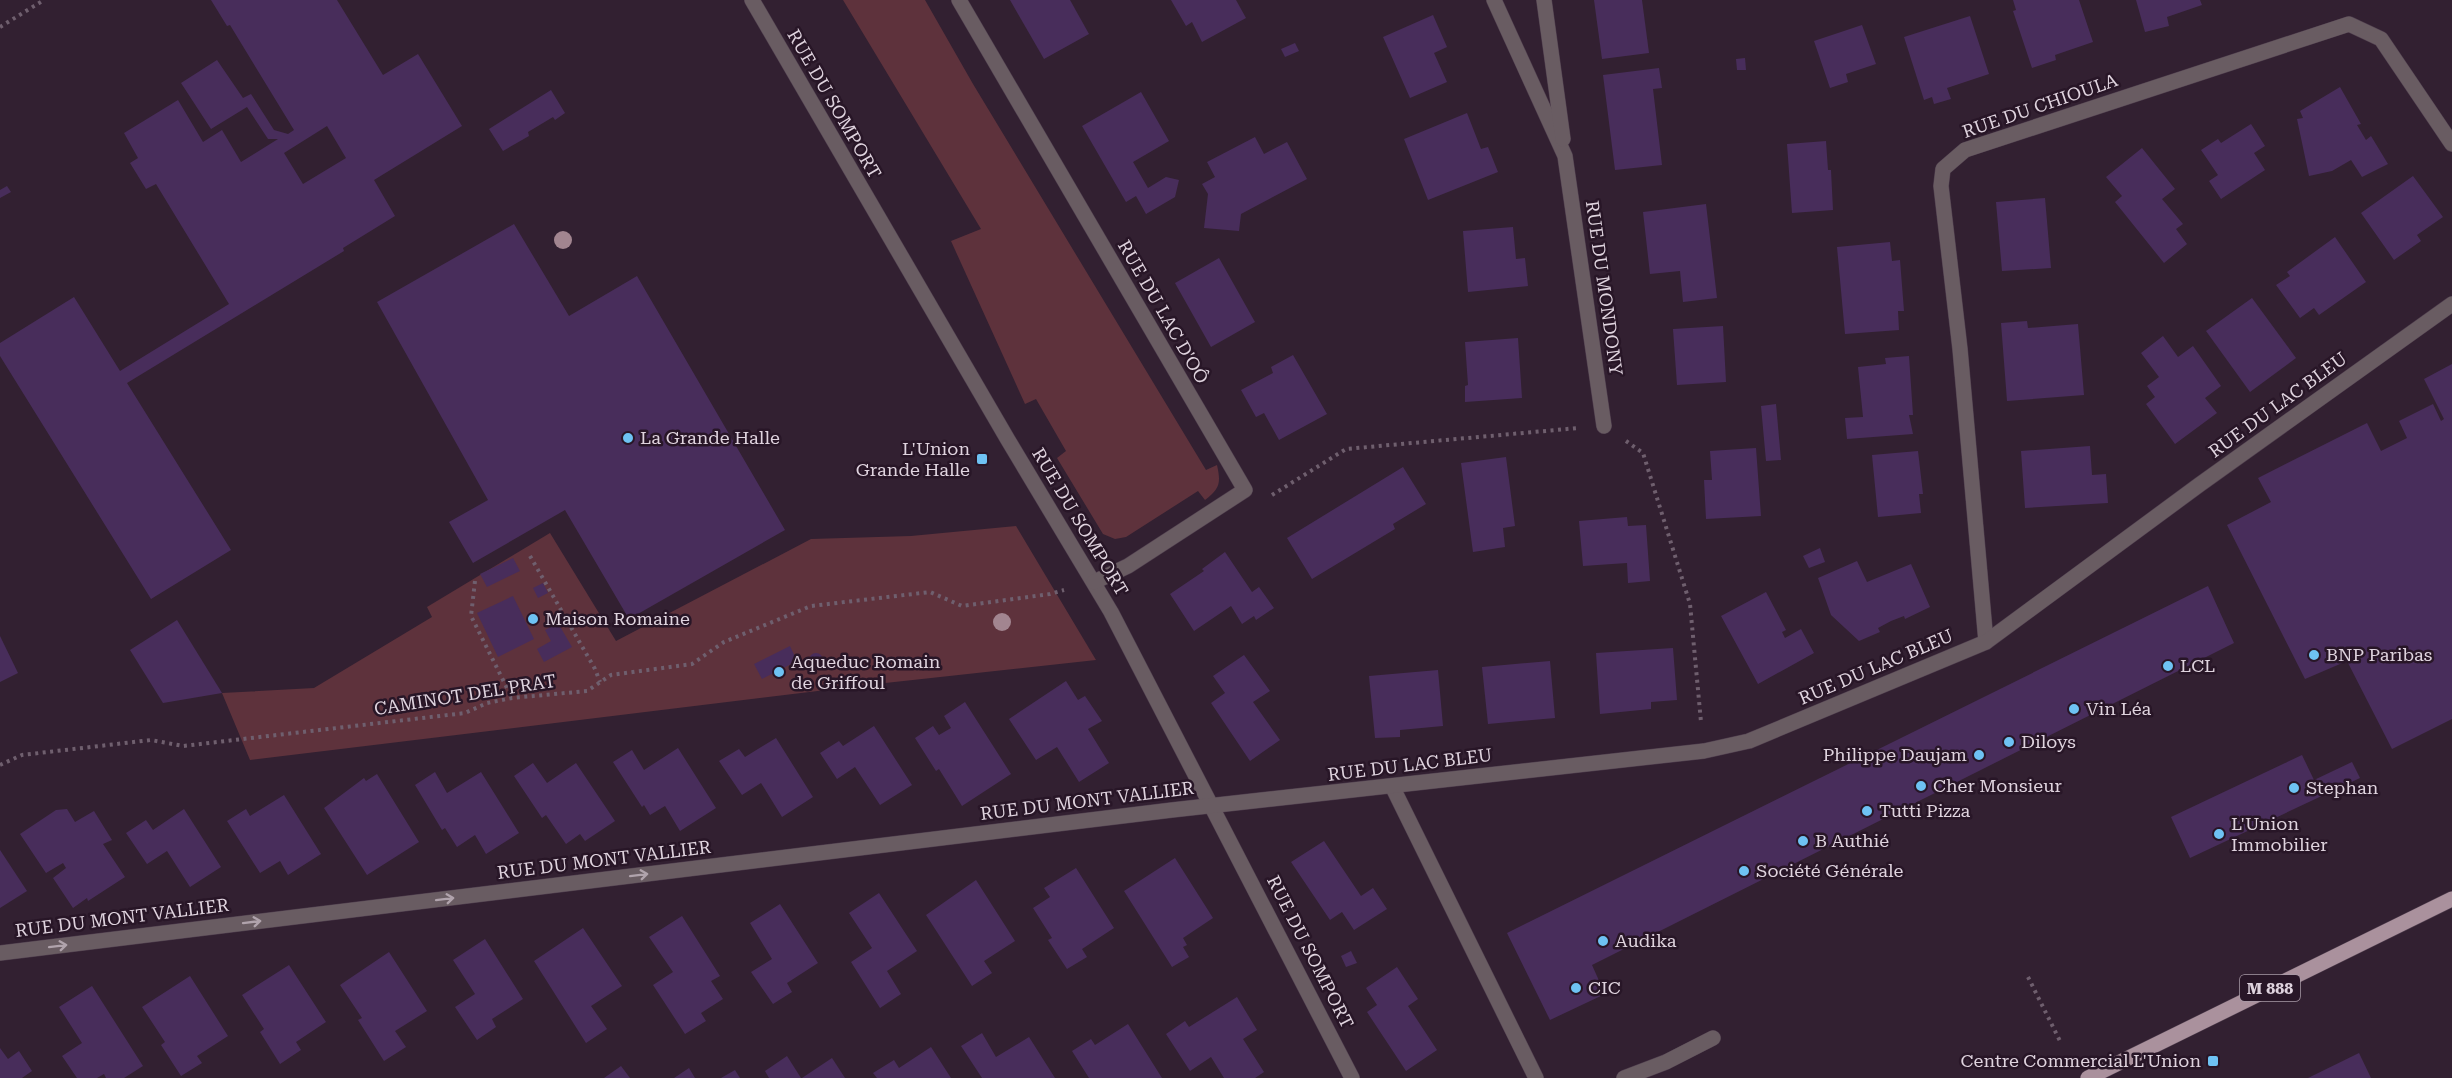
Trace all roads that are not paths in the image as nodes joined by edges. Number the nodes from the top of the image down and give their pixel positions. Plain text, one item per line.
1 (752, 0) edge
2 (959, 0) edge
3 (1494, 0) edge
4 (1544, 0) edge
5 (2452, 144) edge
6 (1565, 156) junction
7 (2452, 304) edge
8 (1604, 426) road end
9 (1094, 582) junction
10 (1986, 642) junction
11 (1392, 786) junction
12 (1213, 807) junction
13 (2452, 899) edge
14 (0, 953) edge
15 (1713, 1038) dead end
16 (1352, 1078) edge
17 (1536, 1078) edge
18 (1624, 1078) edge
19 (2088, 1078) edge

1 - 9 street, RUE DU SOMPORT
2 - 9 street, RUE DU LAC D'OÔ
3 - 6 street, RUE DU MONDONY
4 - 6 street, RUE DU MONDONY
5 - 10 street, RUE DU CHIOULA
6 - 8 street, RUE DU MONDONY
7 - 10 street, RUE DU LAC BLEU
9 - 12 street, RUE DU SOMPORT
10 - 11 street, RUE DU LAC BLEU
11 - 12 street, RUE DU LAC BLEU
11 - 17 street
14 -> 12 street, RUE DU MONT VALLIER
12 - 16 street, RUE DU SOMPORT
13 - 19 main road, M 888
15 - 18 street

